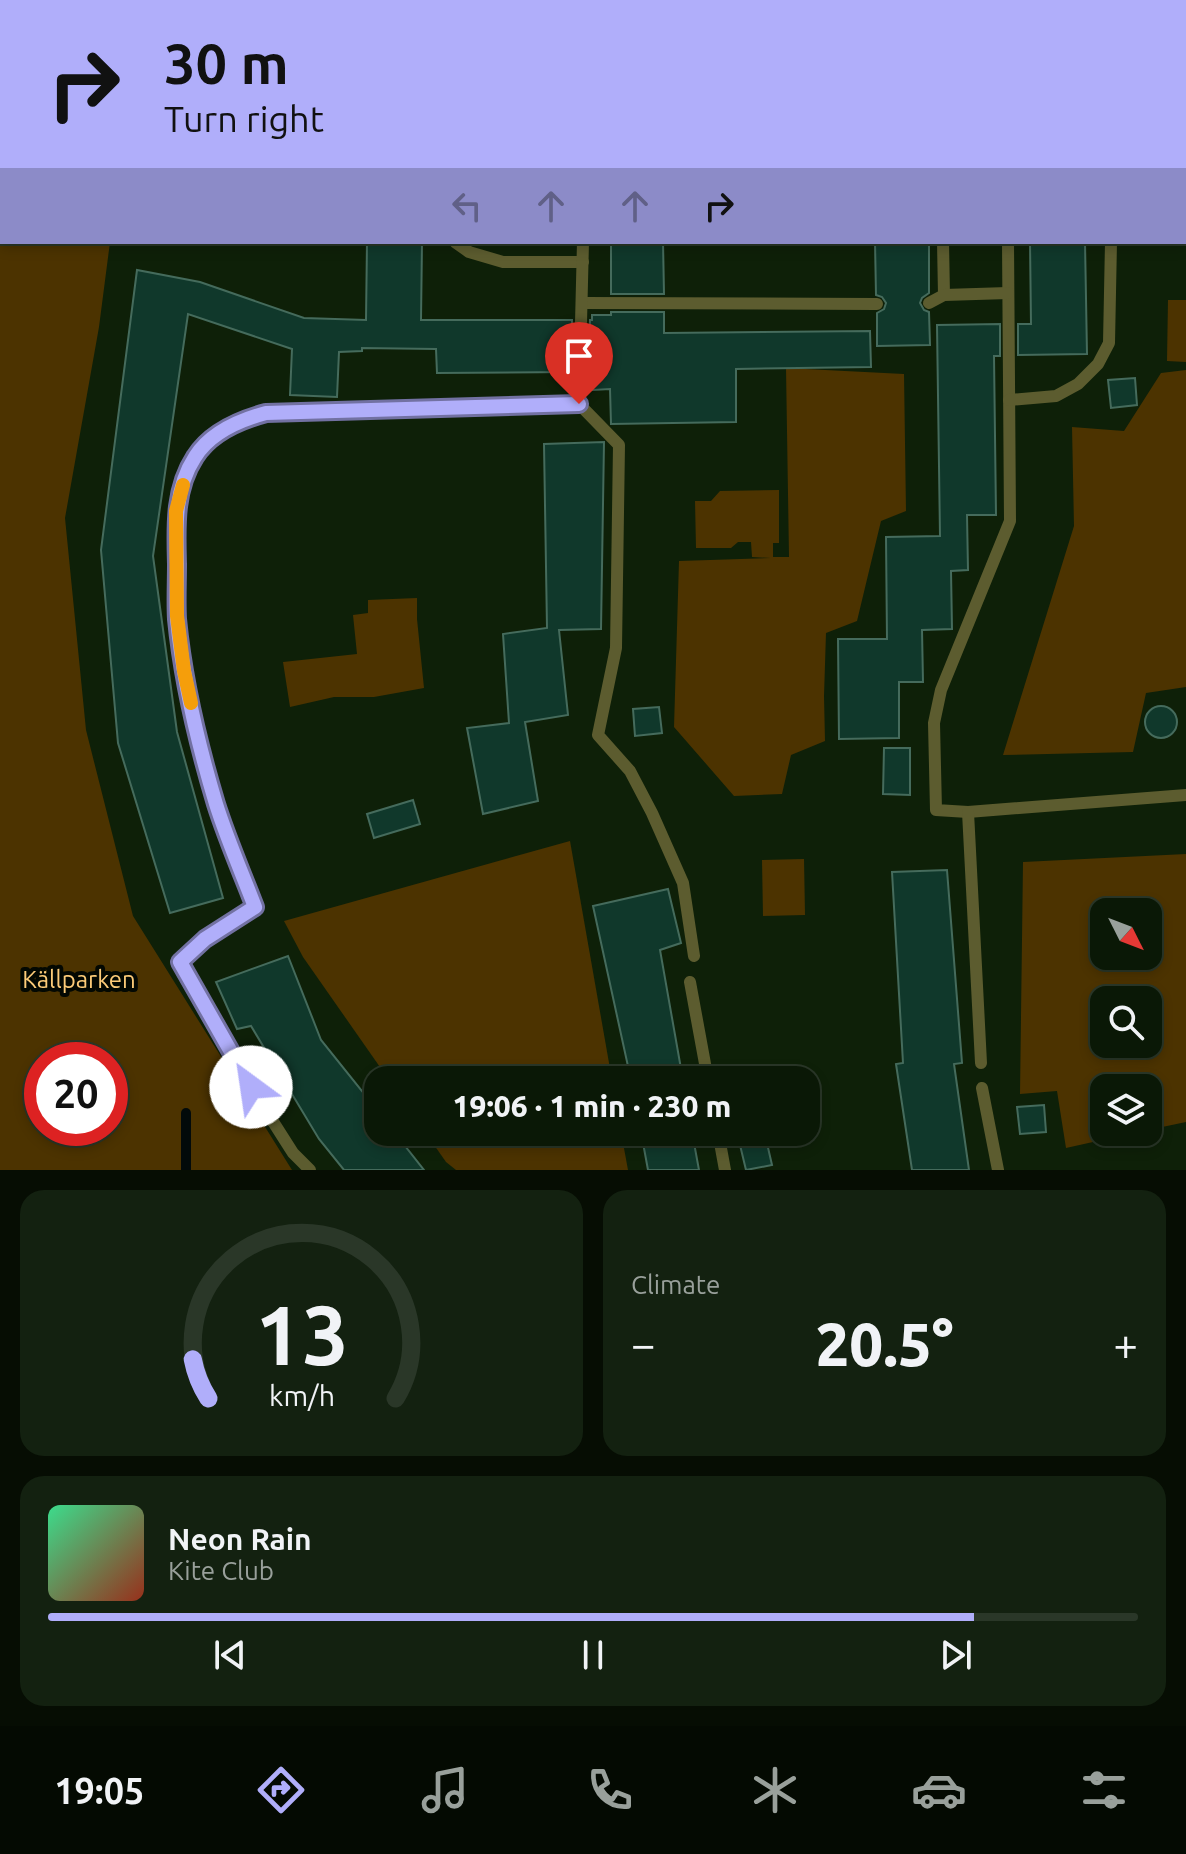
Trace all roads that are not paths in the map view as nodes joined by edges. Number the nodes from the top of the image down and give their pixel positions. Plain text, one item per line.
1 (458, 244) edge
2 (583, 244) edge
3 (943, 244) edge
4 (1008, 244) edge
5 (1111, 244) edge
6 (583, 262) junction
7 (1008, 293) junction
8 (944, 295) junction
9 (582, 303) junction
10 (929, 303) dead end
11 (877, 304) dead end
12 (1009, 400) junction
13 (579, 404) junction
14 (1186, 795) edge
15 (968, 812) junction
16 (694, 956) dead end
17 (690, 982) dead end
18 (981, 1063) dead end
19 (705, 1066) edge
20 (982, 1088) dead end
21 (721, 1146) edge
22 (310, 1170) edge
23 (725, 1170) edge
24 (998, 1170) edge

1 - 6 lane
2 - 6 lane
3 - 8 lane
4 - 7 lane
5 - 12 lane
6 - 9 lane
7 - 8 lane
7 - 12 lane
8 - 10 lane
9 - 11 lane
9 - 13 lane
12 - 15 lane
13 - 16 lane
13 - 22 lane
14 - 15 lane
15 - 18 lane
17 - 19 lane
20 - 24 lane
21 - 23 lane

